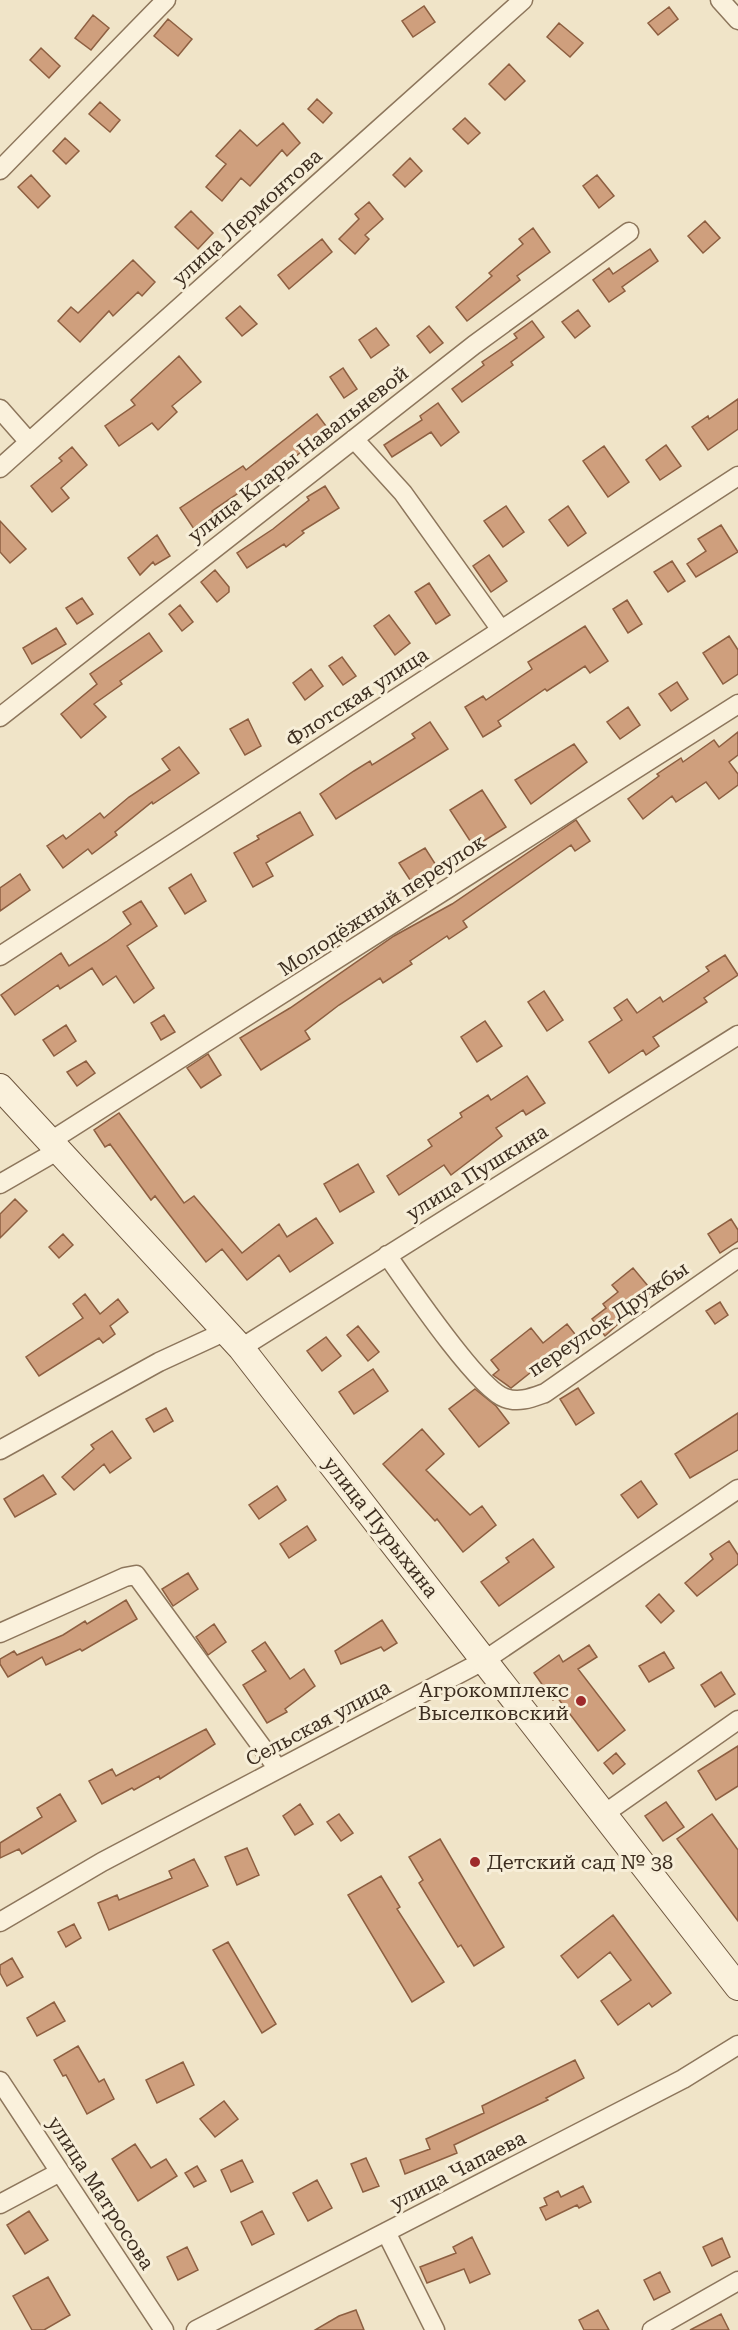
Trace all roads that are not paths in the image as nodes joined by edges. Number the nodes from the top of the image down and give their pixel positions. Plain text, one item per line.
1 (166, 0) edge
2 (523, 0) edge
3 (720, 0) edge
4 (738, 20) edge
5 (0, 170) edge
6 (629, 232) dead end
7 (0, 409) edge
8 (354, 439) junction
9 (29, 442) junction
10 (0, 468) edge
11 (738, 476) edge
12 (501, 630) junction
13 (738, 704) edge
14 (0, 717) edge
15 (0, 956) edge
16 (738, 1035) edge
17 (0, 1087) edge
18 (53, 1147) junction
19 (0, 1184) edge
20 (387, 1255) junction
21 (738, 1258) edge
22 (233, 1340) junction
23 (0, 1450) edge
24 (738, 1489) edge
25 (0, 1633) edge
26 (485, 1660) junction
27 (738, 1720) edge
28 (278, 1769) junction
29 (604, 1814) junction
30 (0, 1922) edge
31 (738, 1987) edge
32 (738, 2046) edge
33 (0, 2081) edge
34 (60, 2172) junction
35 (0, 2204) edge
36 (386, 2232) junction
37 (738, 2281) edge
38 (164, 2330) edge
39 (196, 2330) edge
40 (435, 2330) edge
41 (652, 2330) edge

1 - 5 street
2 - 9 street, улица Лермонтова
3 - 4 street
6 - 8 street, улица Клары Навальневой
7 - 9 street
8 - 12 street
8 - 14 street, улица Клары Навальневой
9 - 10 street, улица Лермонтова
11 - 12 street, Флотская улица
12 - 15 street, Флотская улица
13 - 18 street, Молодёжный переулок
16 - 20 street, улица Пушкина
17 - 18 street, улица Пурыхина
18 - 19 street, Молодёжный переулок
18 - 22 street, улица Пурыхина
20 - 21 street, переулок Дружбы
20 - 22 street, улица Пушкина
22 - 23 street, улица Пушкина
22 - 26 street, улица Пурыхина
24 - 26 street, Сельская улица
25 - 28 street
26 - 28 street, Сельская улица
26 - 29 street, улица Пурыхина
27 - 29 street
28 - 30 street, Сельская улица
29 - 31 street, улица Пурыхина
32 - 36 street, улица Чапаева
33 - 34 street, улица Матросова
34 - 35 street
34 - 38 street, улица Матросова
36 - 39 street, улица Чапаева
36 - 40 street
37 - 41 street

